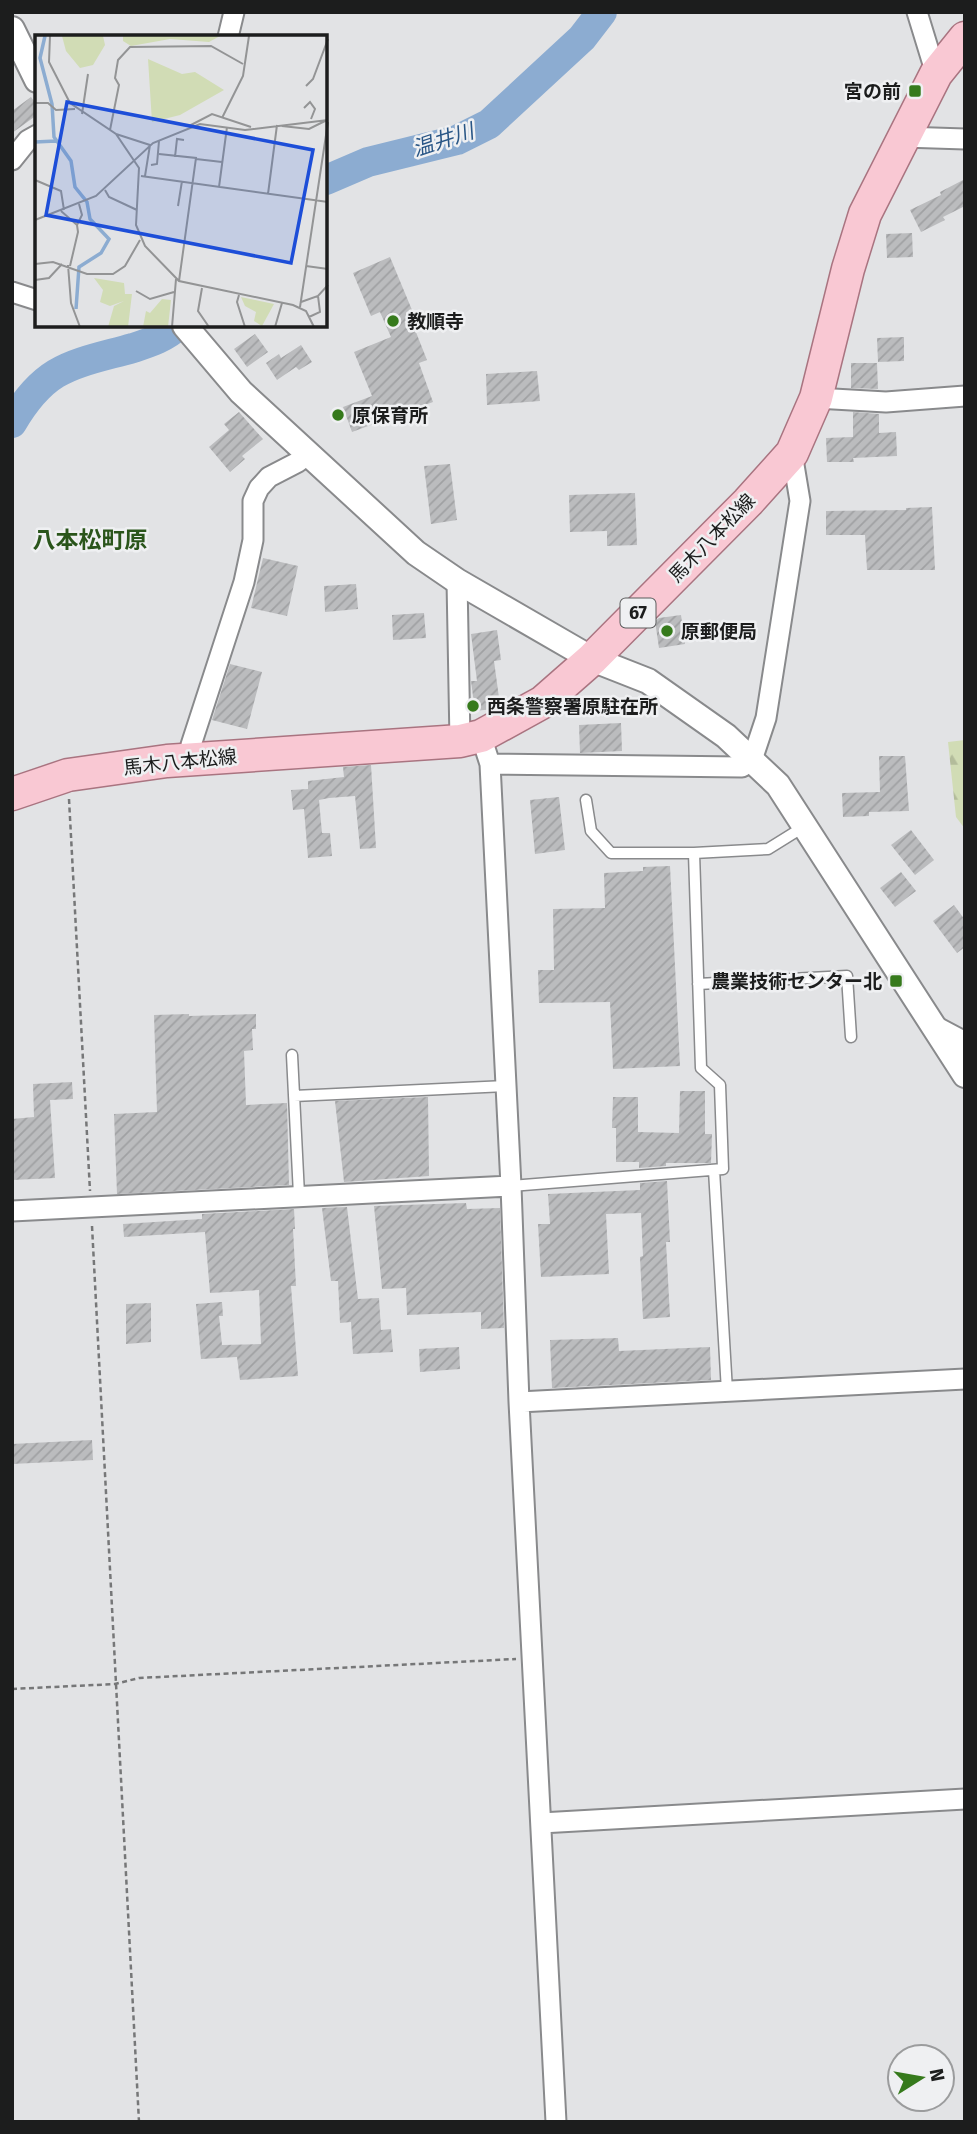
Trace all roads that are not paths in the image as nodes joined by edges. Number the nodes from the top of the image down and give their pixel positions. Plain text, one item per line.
1 (234, 12) edge
2 (917, 12) edge
3 (12, 29) edge
4 (228, 35) edge
5 (965, 38) edge
6 (936, 74) junction
7 (35, 76) edge
8 (35, 136) edge
9 (903, 137) junction
10 (965, 139) edge
11 (12, 159) edge
12 (12, 292) edge
13 (35, 299) edge
14 (187, 327) edge
15 (965, 396) edge
16 (816, 398) junction
17 (792, 453) junction
18 (307, 455) junction
19 (457, 581) junction
20 (592, 659) junction
21 (477, 747) junction
22 (191, 760) junction
23 (752, 761) junction
24 (12, 794) edge
25 (586, 800) dead end
26 (805, 826) junction
27 (694, 853) junction
28 (698, 984) junction
29 (932, 1024) junction
30 (851, 1037) dead end
31 (965, 1042) edge
32 (292, 1055) dead end
33 (965, 1075) edge
34 (506, 1086) junction
35 (294, 1096) junction
36 (713, 1170) junction
37 (511, 1186) junction
38 (299, 1195) junction
39 (12, 1211) edge
40 (965, 1379) edge
41 (727, 1391) junction
42 (519, 1402) junction
43 (965, 1799) edge
44 (541, 1823) junction
45 (556, 2122) edge

1 - 4 street
2 - 6 street
3 - 7 street
5 - 6 main road, 馬木八本松線 / 67
6 - 9 main road, 馬木八本松線 / 67
8 - 11 street
9 - 10 street
9 - 16 main road, 馬木八本松線 / 67
12 - 13 street
14 - 18 street
15 - 16 street
16 - 17 main road, 馬木八本松線 / 67
17 - 20 main road, 馬木八本松線 / 67
17 - 23 street
18 - 19 street
18 - 22 street
19 - 20 street
19 - 21 street
20 - 21 main road, 馬木八本松線 / 67
20 - 23 street
21 - 22 main road, 馬木八本松線 / 67
21 - 23 street
21 - 34 street
22 - 24 main road, 馬木八本松線 / 67
23 - 26 street
25 - 27 lane
26 - 27 lane
26 - 29 street
27 - 28 lane
28 - 30 lane
28 - 36 lane
29 - 31 street
29 - 33 street
32 - 35 lane
34 - 35 lane
34 - 37 street
35 - 38 lane
36 - 37 lane
36 - 41 lane
37 - 38 street
37 - 42 street
38 - 39 street
40 - 41 street
41 - 42 street
42 - 44 street
43 - 44 street
44 - 45 street

